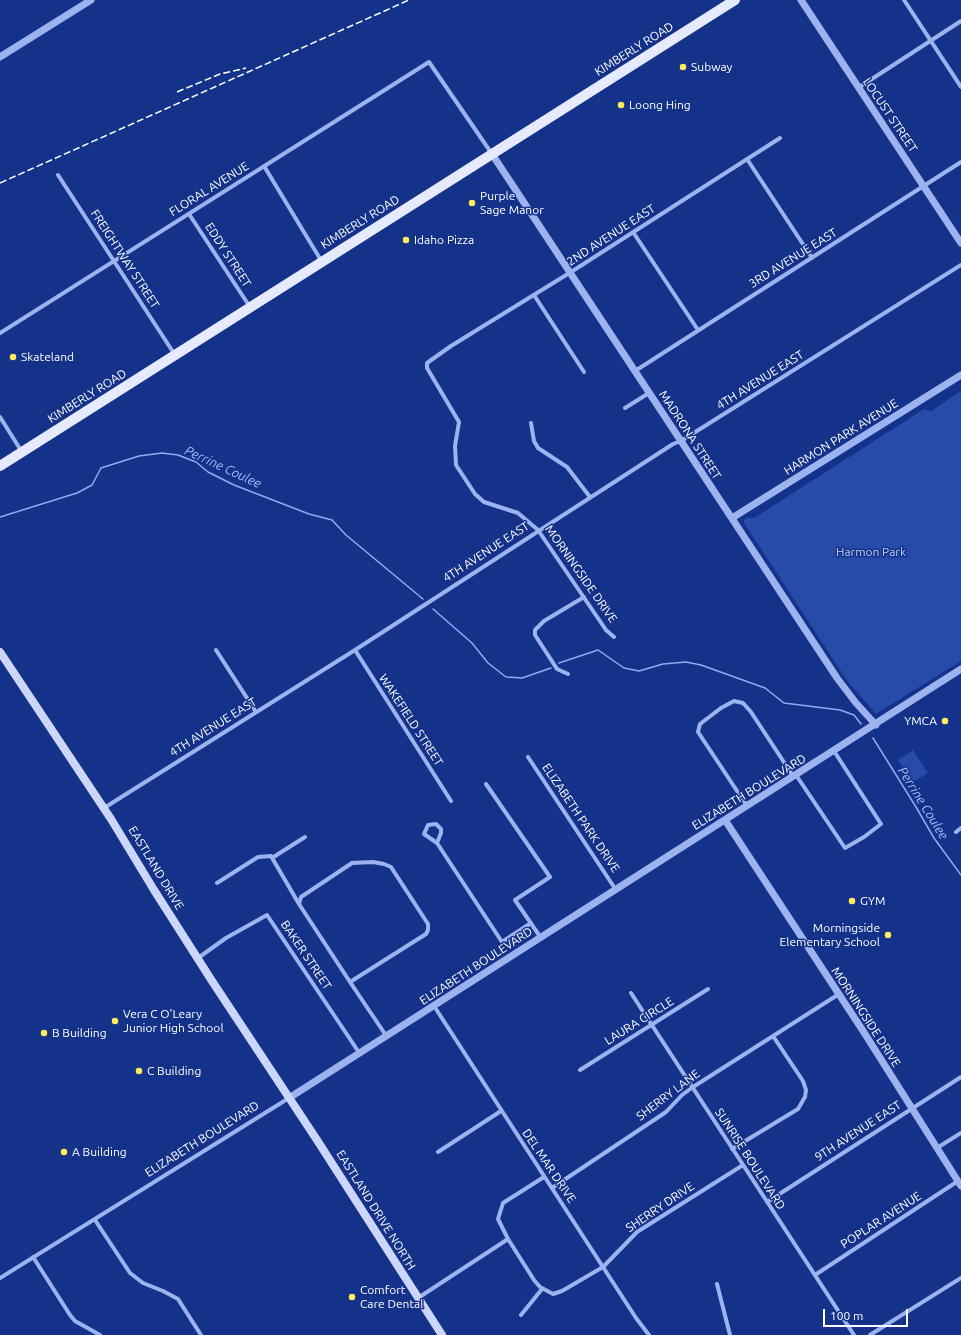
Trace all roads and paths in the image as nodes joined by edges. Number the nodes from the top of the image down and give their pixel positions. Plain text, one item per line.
1 (91, 0) edge
2 (735, 0) edge
3 (801, 0) edge
4 (904, 0) edge
5 (961, 21) edge
6 (930, 40) junction
7 (0, 58) edge
8 (961, 87) edge
9 (858, 88) junction
10 (780, 138) dead end
11 (492, 154) junction
12 (747, 159) junction
13 (961, 162) edge
14 (264, 166) junction
15 (58, 174) dead end
16 (924, 186) junction
17 (189, 214) junction
18 (633, 232) junction
19 (961, 243) edge
20 (812, 258) junction
21 (114, 261) junction
22 (322, 262) junction
23 (961, 264) edge
24 (571, 272) junction
25 (534, 295) junction
26 (250, 308) junction
27 (698, 330) junction
28 (0, 333) edge
29 (451, 346) joint
30 (175, 355) junction
31 (635, 371) junction
32 (584, 372) dead end
33 (961, 375) edge
34 (649, 393) junction
35 (625, 408) dead end
36 (0, 417) edge
37 (531, 423) dead end
38 (681, 441) junction
39 (22, 452) junction
40 (0, 466) edge
41 (590, 497) junction
42 (732, 518) junction
43 (538, 530) junction
44 (584, 597) junction
45 (614, 637) dead end
46 (216, 650) dead end
47 (355, 650) junction
48 (0, 652) edge
49 (961, 669) edge
50 (568, 674) dead end
51 (256, 712) junction
52 (876, 725) junction
53 (834, 751) junction
54 (528, 757) dead end
55 (795, 776) junction
56 (486, 784) dead end
57 (451, 801) dead end
58 (747, 806) junction
59 (104, 808) junction
60 (725, 820) junction
61 (961, 828) edge
62 (956, 832) dead end
63 (305, 837) dead end
64 (437, 844) junction
65 (272, 858) junction
66 (217, 883) dead end
67 (616, 890) junction
68 (299, 904) junction
69 (531, 923) junction
70 (540, 938) junction
71 (198, 958) junction
72 (350, 982) junction
73 (708, 989) dead end
74 (631, 993) dead end
75 (839, 994) junction
76 (434, 1006) junction
77 (651, 1026) junction
78 (773, 1036) junction
79 (387, 1037) junction
80 (360, 1054) junction
81 (580, 1070) dead end
82 (961, 1077) edge
83 (693, 1087) junction
84 (289, 1098) junction
85 (912, 1108) junction
86 (501, 1111) junction
87 (961, 1133) edge
88 (937, 1148) junction
89 (732, 1150) junction
90 (438, 1152) dead end
91 (743, 1165) junction
92 (544, 1177) junction
93 (959, 1184) edge
94 (552, 1188) junction
95 (767, 1202) junction
96 (95, 1220) junction
97 (508, 1239) junction
98 (32, 1257) junction
99 (603, 1267) junction
100 (815, 1274) junction
101 (0, 1278) edge
102 (961, 1278) edge
103 (717, 1284) dead end
104 (542, 1289) junction
105 (418, 1298) junction
106 (521, 1315) dead end
107 (100, 1335) edge
108 (201, 1335) edge
109 (442, 1335) edge
110 (649, 1335) edge
111 (730, 1335) edge
112 (854, 1335) edge
113 (870, 1335) edge

1 - 7 street
2 - 11 main road, KIMBERLY ROAD
3 - 9 street, LOCUST STREET
4 - 6 street
5 - 6 street
6 - 8 street
6 - 9 street
9 - 16 street, LOCUST STREET
10 - 12 street, 2ND AVENUE EAST
11 - 14 street, FLORAL AVENUE
11 - 22 main road, KIMBERLY ROAD
11 - 24 street, MADRONA STREET
12 - 18 street, 2ND AVENUE EAST
12 - 20 street
13 - 16 street, 3RD AVENUE EAST
14 - 17 street, FLORAL AVENUE
14 - 22 street
15 - 21 street, FREIGHTWAY STREET
16 - 19 street, LOCUST STREET
16 - 20 street, 3RD AVENUE EAST
17 - 21 street, FLORAL AVENUE
17 - 26 street, EDDY STREET
18 - 24 street, 2ND AVENUE EAST
18 - 27 street
20 - 27 street, 3RD AVENUE EAST
21 - 28 street, FLORAL AVENUE
21 - 30 street, FREIGHTWAY STREET
22 - 26 main road, KIMBERLY ROAD
23 - 38 street, 4TH AVENUE EAST
24 - 25 street, 2ND AVENUE EAST
24 - 31 street, MADRONA STREET
25 - 29 street, 2ND AVENUE EAST
25 - 32 street
26 - 30 main road, KIMBERLY ROAD
27 - 31 street, 3RD AVENUE EAST
29 - 43 street, MORNINGSIDE DRIVE
30 - 39 main road, KIMBERLY ROAD
31 - 34 street, MADRONA STREET
33 - 42 street, HARMON PARK AVENUE
34 - 35 street
34 - 38 street, MADRONA STREET
36 - 39 street
37 - 41 street
38 - 41 street, 4TH AVENUE EAST
38 - 42 street, MADRONA STREET
39 - 40 main road, KIMBERLY ROAD
41 - 43 street, 4TH AVENUE EAST
42 - 52 street, MADRONA STREET
43 - 44 street, MORNINGSIDE DRIVE
43 - 47 street, 4TH AVENUE EAST
44 - 45 street, MORNINGSIDE DRIVE
44 - 50 street
46 - 51 street
47 - 51 street, 4TH AVENUE EAST
47 - 57 street, WAKEFIELD STREET
48 - 59 main road, EASTLAND DRIVE
49 - 52 street, ELIZABETH BOULEVARD
51 - 59 street, 4TH AVENUE EAST
52 - 53 street, ELIZABETH BOULEVARD
53 - 55 street, ELIZABETH BOULEVARD
53 - 55 street
54 - 67 street, ELIZABETH PARK DRIVE
55 - 58 street, ELIZABETH BOULEVARD
55 - 58 street
56 - 69 street
58 - 60 street, ELIZABETH BOULEVARD
59 - 71 main road, EASTLAND DRIVE
60 - 67 street, ELIZABETH BOULEVARD
60 - 75 street, MORNINGSIDE DRIVE
61 - 62 street
63 - 65 street
64 - 64 street
64 - 69 street
65 - 66 street
65 - 68 street
67 - 70 street, ELIZABETH BOULEVARD
68 - 72 street
68 - 72 street
69 - 70 street
70 - 76 street, ELIZABETH BOULEVARD
71 - 80 street, BAKER STREET
71 - 84 main road, EASTLAND DRIVE
72 - 79 street
73 - 77 street, LAURA CIRCLE
74 - 77 street, SUNRISE BOULEVARD
75 - 78 street, SHERRY LANE
75 - 85 street, MORNINGSIDE DRIVE
76 - 79 street, ELIZABETH BOULEVARD
76 - 86 street, DEL MAR DRIVE
77 - 81 street, LAURA CIRCLE
77 - 83 street, SUNRISE BOULEVARD
78 - 83 street, SHERRY LANE
78 - 89 street
79 - 80 street, ELIZABETH BOULEVARD
80 - 84 street, ELIZABETH BOULEVARD
82 - 85 street, 9TH AVENUE EAST
83 - 89 street, SUNRISE BOULEVARD
83 - 94 street, SHERRY LANE
84 - 96 street, ELIZABETH BOULEVARD
84 - 105 main road, EASTLAND DRIVE NORTH
85 - 88 street, MORNINGSIDE DRIVE
85 - 95 street, 9TH AVENUE EAST
86 - 90 street
86 - 92 street, DEL MAR DRIVE
87 - 88 street
88 - 93 street, MORNINGSIDE DRIVE
89 - 91 street, SUNRISE BOULEVARD
91 - 95 street, SUNRISE BOULEVARD
91 - 99 street, SHERRY DRIVE
92 - 94 street, DEL MAR DRIVE
92 - 97 street
93 - 100 street, POPLAR AVENUE
94 - 99 street, DEL MAR DRIVE
95 - 100 street, SUNRISE BOULEVARD
96 - 98 street, ELIZABETH BOULEVARD
96 - 108 street
97 - 104 street
97 - 105 street
98 - 101 street, ELIZABETH BOULEVARD
98 - 107 street
99 - 104 street, SHERRY DRIVE
99 - 110 street, DEL MAR DRIVE
100 - 112 street, SUNRISE BOULEVARD
102 - 113 street
103 - 111 street
104 - 106 street
105 - 109 main road, EASTLAND DRIVE NORTH

